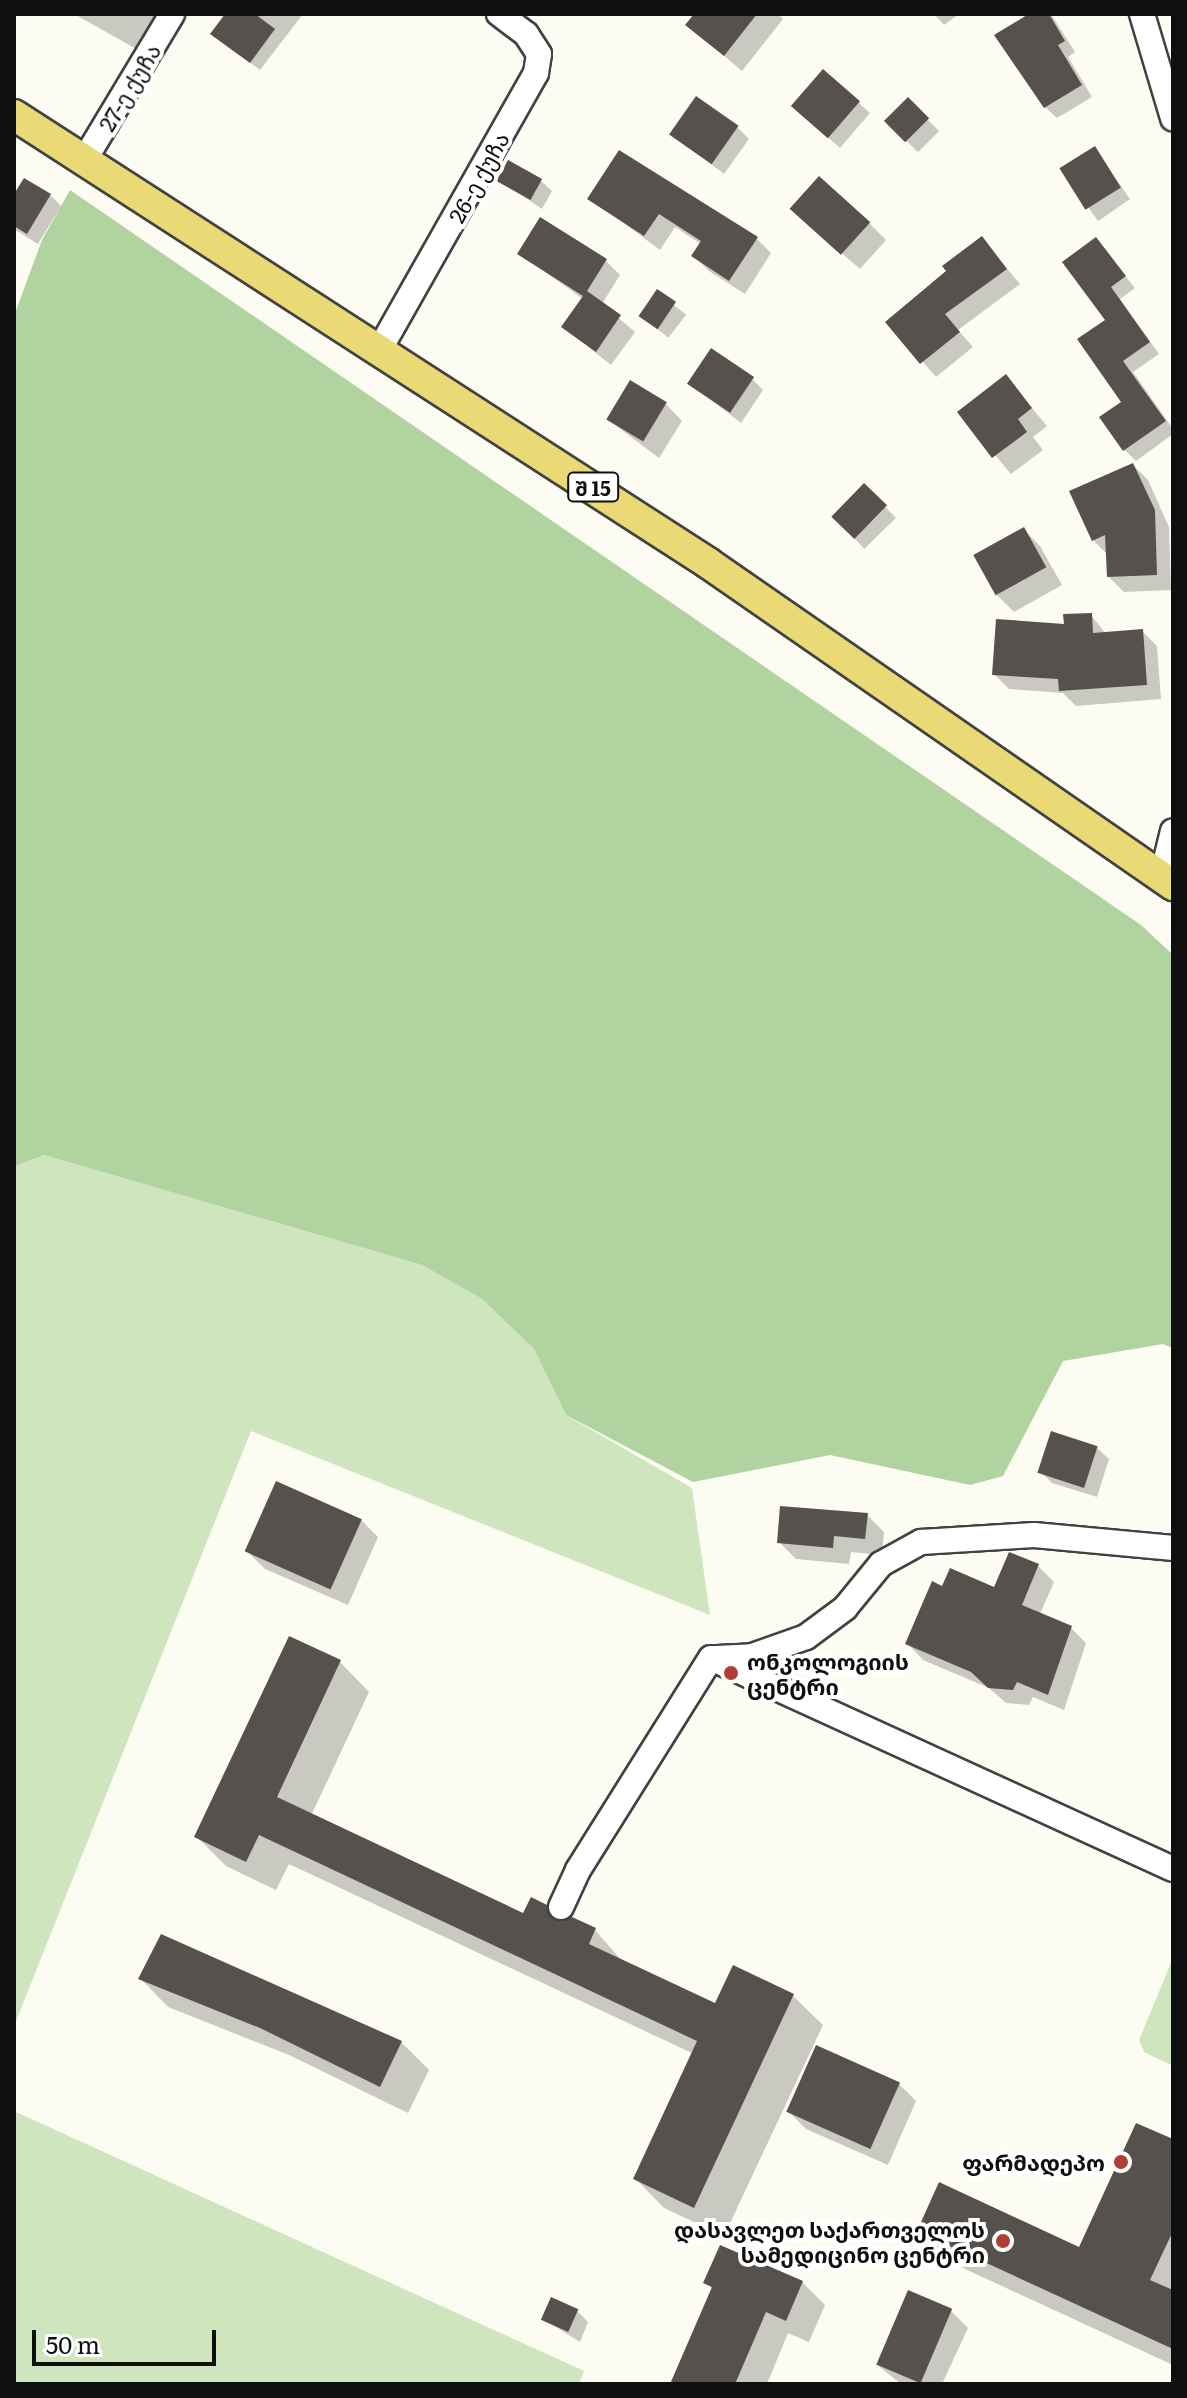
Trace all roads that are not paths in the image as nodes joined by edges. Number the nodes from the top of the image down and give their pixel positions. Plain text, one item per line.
1 (172, 14) edge
2 (499, 14) edge
3 (1142, 14) edge
4 (14, 115) edge
5 (1173, 118) edge
6 (85, 159) junction
7 (381, 347) junction
8 (1173, 831) edge
9 (1167, 880) edge
10 (1173, 1548) edge
11 (711, 1658) junction
12 (1173, 1869) edge
13 (561, 1907) dead end

1 - 6 street, 27-ე ქუჩა
2 - 7 street, 26-ე ქუჩა
3 - 5 street
4 - 6 main road, შ 15
6 - 7 main road, შ 15
7 - 9 main road, შ 15
8 - 9 street
10 - 11 street
11 - 12 street
11 - 13 street

